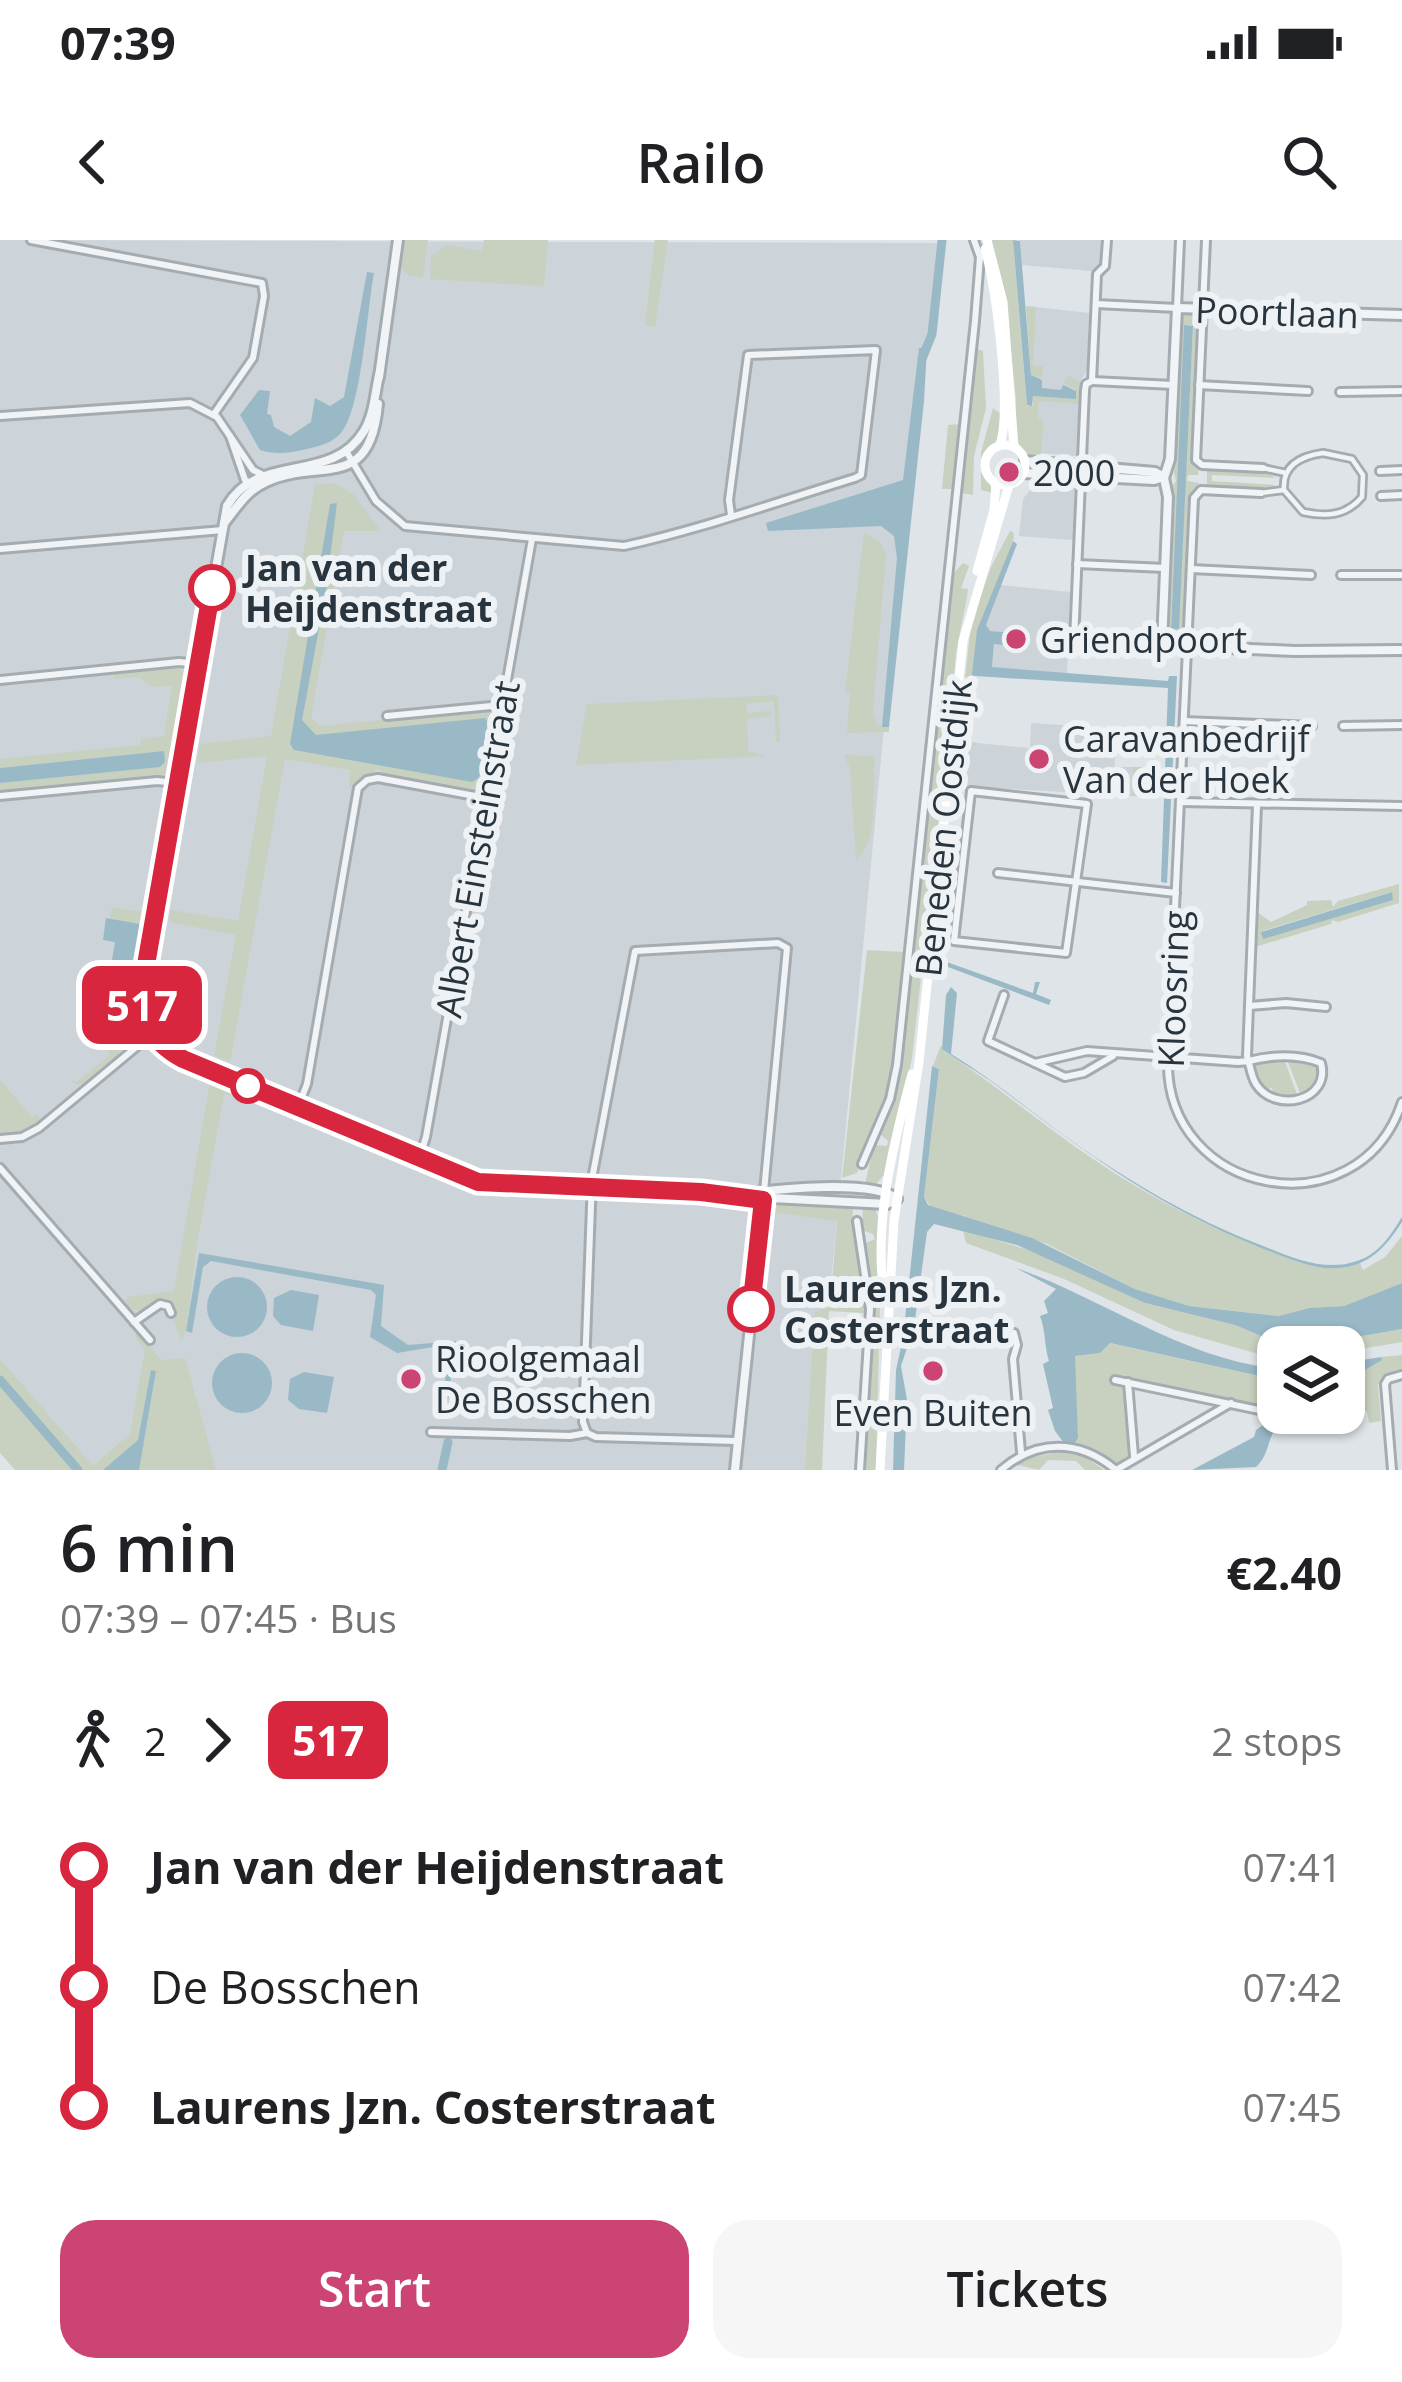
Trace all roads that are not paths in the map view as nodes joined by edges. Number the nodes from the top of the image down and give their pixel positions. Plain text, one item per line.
1 (31, 240) edge
2 (398, 240) edge
3 (981, 240) edge
4 (1107, 240) edge
5 (1180, 240) edge
6 (1206, 240) edge
7 (1096, 304) junction
8 (1177, 308) junction
9 (1203, 309) junction
10 (1402, 315) edge
11 (976, 321) junction
12 (1001, 321) junction
13 (379, 375) junction
14 (1092, 381) junction
15 (1174, 385) junction
16 (1199, 385) junction
17 (1309, 391) dead end
18 (1402, 391) edge
19 (1340, 392) dead end
20 (214, 414) junction
21 (0, 416) edge
22 (229, 435) junction
23 (1000, 446) junction
24 (1014, 447) junction
25 (346, 452) junction
26 (352, 461) junction
27 (1024, 467) junction
28 (1263, 468) joint
29 (1402, 470) edge
30 (1380, 471) joint
31 (1081, 472) junction
32 (1286, 473) junction
33 (1364, 475) junction
34 (1164, 477) junction
35 (261, 480) junction
36 (247, 483) junction
37 (996, 483) junction
38 (1009, 484) junction
39 (1283, 490) junction
40 (1261, 493) joint
41 (1364, 493) junction
42 (1402, 495) edge
43 (1381, 496) joint
44 (731, 515) junction
45 (224, 527) junction
46 (532, 539) junction
47 (0, 549) edge
48 (1077, 564) junction
49 (1165, 568) junction
50 (1191, 569) junction
51 (1402, 574) edge
52 (1310, 575) dead end
53 (1341, 575) dead end
54 (969, 610) junction
55 (1162, 645) junction
56 (1188, 646) junction
57 (1402, 650) edge
58 (199, 664) junction
59 (0, 680) edge
60 (502, 705) junction
61 (386, 716) dead end
62 (1184, 721) junction
63 (1402, 725) edge
64 (1312, 726) dead end
65 (1342, 726) dead end
66 (178, 783) junction
67 (0, 796) edge
68 (486, 798) junction
69 (1180, 802) junction
70 (1258, 805) junction
71 (1402, 806) edge
72 (998, 873) dead end
73 (1076, 882) junction
74 (1176, 893) junction
75 (1004, 994) dead end
76 (1249, 1006) junction
77 (1326, 1007) dead end
78 (152, 1034) junction
79 (1114, 1056) junction
80 (1168, 1059) junction
81 (1055, 1061) junction
82 (1249, 1061) junction
83 (1035, 1063) junction
84 (1057, 1076) junction
85 (1402, 1102) edge
86 (298, 1107) junction
87 (0, 1138) edge
88 (419, 1159) junction
89 (862, 1164) dead end
90 (0, 1168) edge
91 (592, 1188) junction
92 (763, 1196) junction
93 (890, 1198) junction
94 (857, 1221) dead end
95 (172, 1313) dead end
96 (134, 1322) junction
97 (1014, 1333) dead end
98 (150, 1340) dead end
99 (1402, 1375) edge
100 (1115, 1380) dead end
101 (1128, 1382) junction
102 (1231, 1403) junction
103 (1257, 1410) edge
104 (431, 1432) dead end
105 (587, 1433) junction
106 (736, 1442) junction
107 (1021, 1452) junction
108 (1135, 1458) junction
109 (735, 1470) edge
110 (860, 1470) edge
111 (880, 1470) edge
112 (1001, 1470) edge
113 (1116, 1470) edge
114 (1392, 1470) edge

1 - 20 street
2 - 13 street
3 - 11 street
3 - 12 main road
4 - 7 street
5 - 8 street
6 - 9 street
7 - 8 street
7 - 14 street
8 - 9 street, Poortlaan
8 - 15 street, Poortlaan
9 - 10 street, Poortlaan
9 - 16 street
11 - 12 street
11 - 89 street
12 - 23 main road
12 - 24 main road
13 - 25 street
13 - 26 street
14 - 15 street
14 - 31 street
15 - 34 street, Poortlaan
16 - 17 street
16 - 28 street
18 - 19 street
20 - 21 street
20 - 22 street
22 - 35 street
22 - 36 street
23 - 24 main road
23 - 37 main road
24 - 27 main road
25 - 26 street
25 - 35 street
26 - 35 street
26 - 46 street
27 - 31 street
27 - 38 main road
28 - 32 street
29 - 30 street
30 - 33 street
31 - 34 street
31 - 48 street
32 - 33 street
32 - 39 street
33 - 41 street
34 - 49 street, Poortlaan
35 - 36 street
35 - 45 street
36 - 45 street
37 - 38 main road
37 - 54 main road, Beneden Oostdijk
38 - 54 main road, Beneden Oostdijk
39 - 40 street
39 - 41 street
40 - 50 street, Kloosring
41 - 43 street
42 - 43 street
44 - 44 street
44 - 46 street
45 - 47 street
45 - 58 street
46 - 60 street, Albert Einsteinstraat
48 - 49 street
48 - 55 street
49 - 55 street, Poortlaan
50 - 52 street
50 - 56 street, Kloosring
51 - 53 street
54 - 93 main road, Beneden Oostdijk
55 - 56 street
56 - 57 street
56 - 62 street, Kloosring
58 - 59 street
58 - 66 street
60 - 61 street
60 - 68 street, Albert Einsteinstraat
62 - 64 street
62 - 69 street, Kloosring
63 - 65 street
66 - 67 street
66 - 78 street
68 - 86 street
68 - 88 street, Albert Einsteinstraat
69 - 70 street
69 - 74 street, Kloosring
70 - 71 street
70 - 76 street
72 - 73 street
73 - 73 street
73 - 74 street
74 - 80 street, Kloosring
75 - 83 street
76 - 77 street
76 - 82 street
78 - 86 street
78 - 87 street
79 - 80 street
79 - 81 street
79 - 84 street
80 - 82 street
80 - 85 street, Kloosring
81 - 83 street
81 - 84 street
82 - 82 street
83 - 84 street
86 - 88 street
88 - 91 street
90 - 96 street
91 - 92 street
91 - 92 street
91 - 105 street
92 - 93 street
92 - 106 street
93 - 111 main road, Beneden Oostdijk
94 - 110 street
95 - 96 street
96 - 98 street
97 - 107 street
99 - 114 street
100 - 101 street
101 - 102 street
101 - 108 street
102 - 103 street
102 - 108 street
104 - 105 street
105 - 106 street
106 - 109 street
107 - 112 street
107 - 113 street
108 - 113 street

